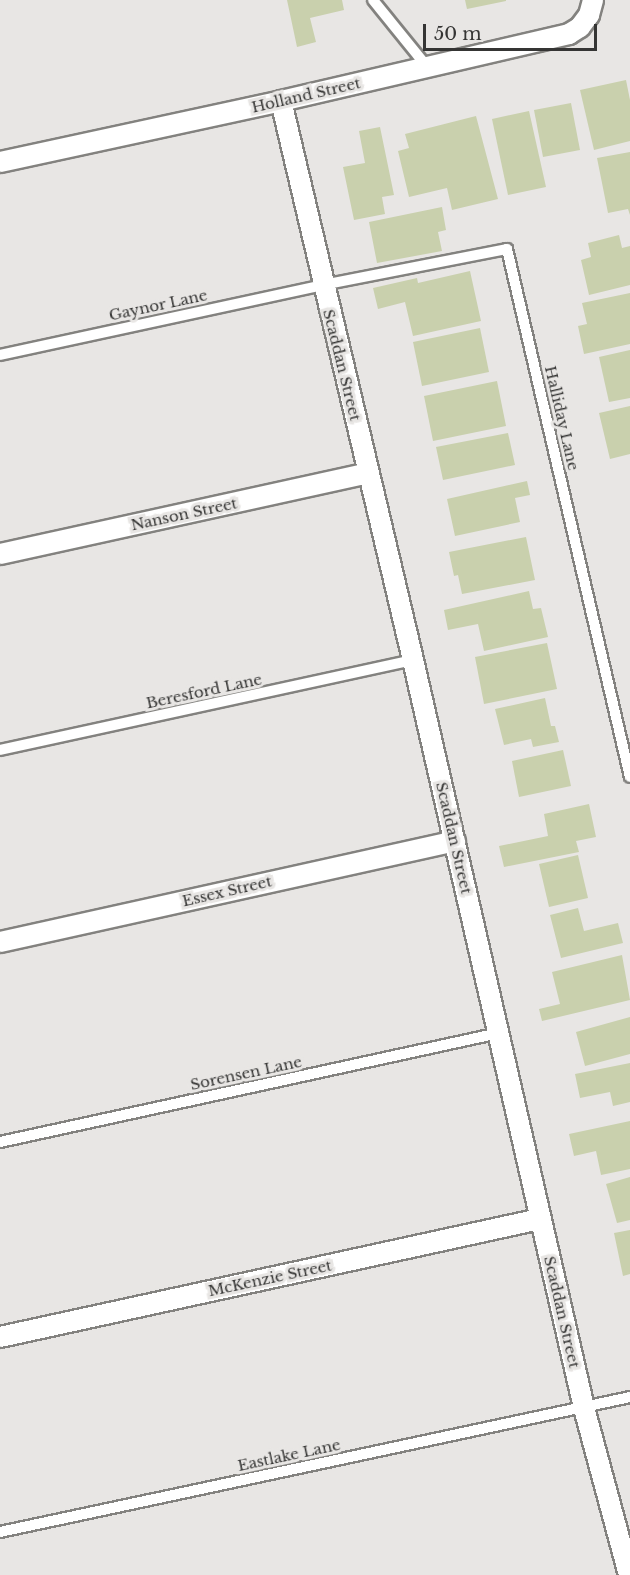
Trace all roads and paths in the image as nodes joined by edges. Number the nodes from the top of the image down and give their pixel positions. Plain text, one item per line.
1 (373, 0) edge
2 (593, 0) edge
3 (428, 68) junction
4 (280, 101) junction
5 (0, 162) edge
6 (322, 285) junction
7 (0, 356) edge
8 (368, 473) junction
9 (0, 554) edge
10 (414, 660) junction
11 (0, 750) edge
12 (630, 777) edge
13 (455, 840) junction
14 (0, 942) edge
15 (499, 1034) junction
16 (0, 1142) edge
17 (540, 1219) junction
18 (0, 1337) edge
19 (630, 1397) edge
20 (585, 1408) junction
21 (0, 1532) edge
22 (629, 1575) edge

1 - 3 lane
2 - 3 street, Holland Street
3 - 4 street, Holland Street
4 - 5 street, Holland Street
4 - 6 street, Scaddan Street
6 - 7 lane, Gaynor Lane
6 - 8 street, Scaddan Street
6 - 12 lane, Halliday Lane
8 - 9 street, Nanson Street
8 - 10 street, Scaddan Street
10 - 11 lane, Beresford Lane
10 - 13 street, Scaddan Street
13 - 14 street, Essex Street
13 - 15 street, Scaddan Street
15 - 16 lane, Sorensen Lane
15 - 17 street, Scaddan Street
17 - 18 street, McKenzie Street
17 - 20 street, Scaddan Street
19 - 20 lane, Eastlake Lane
20 - 21 lane, Eastlake Lane
20 - 22 street, Scaddan Street

